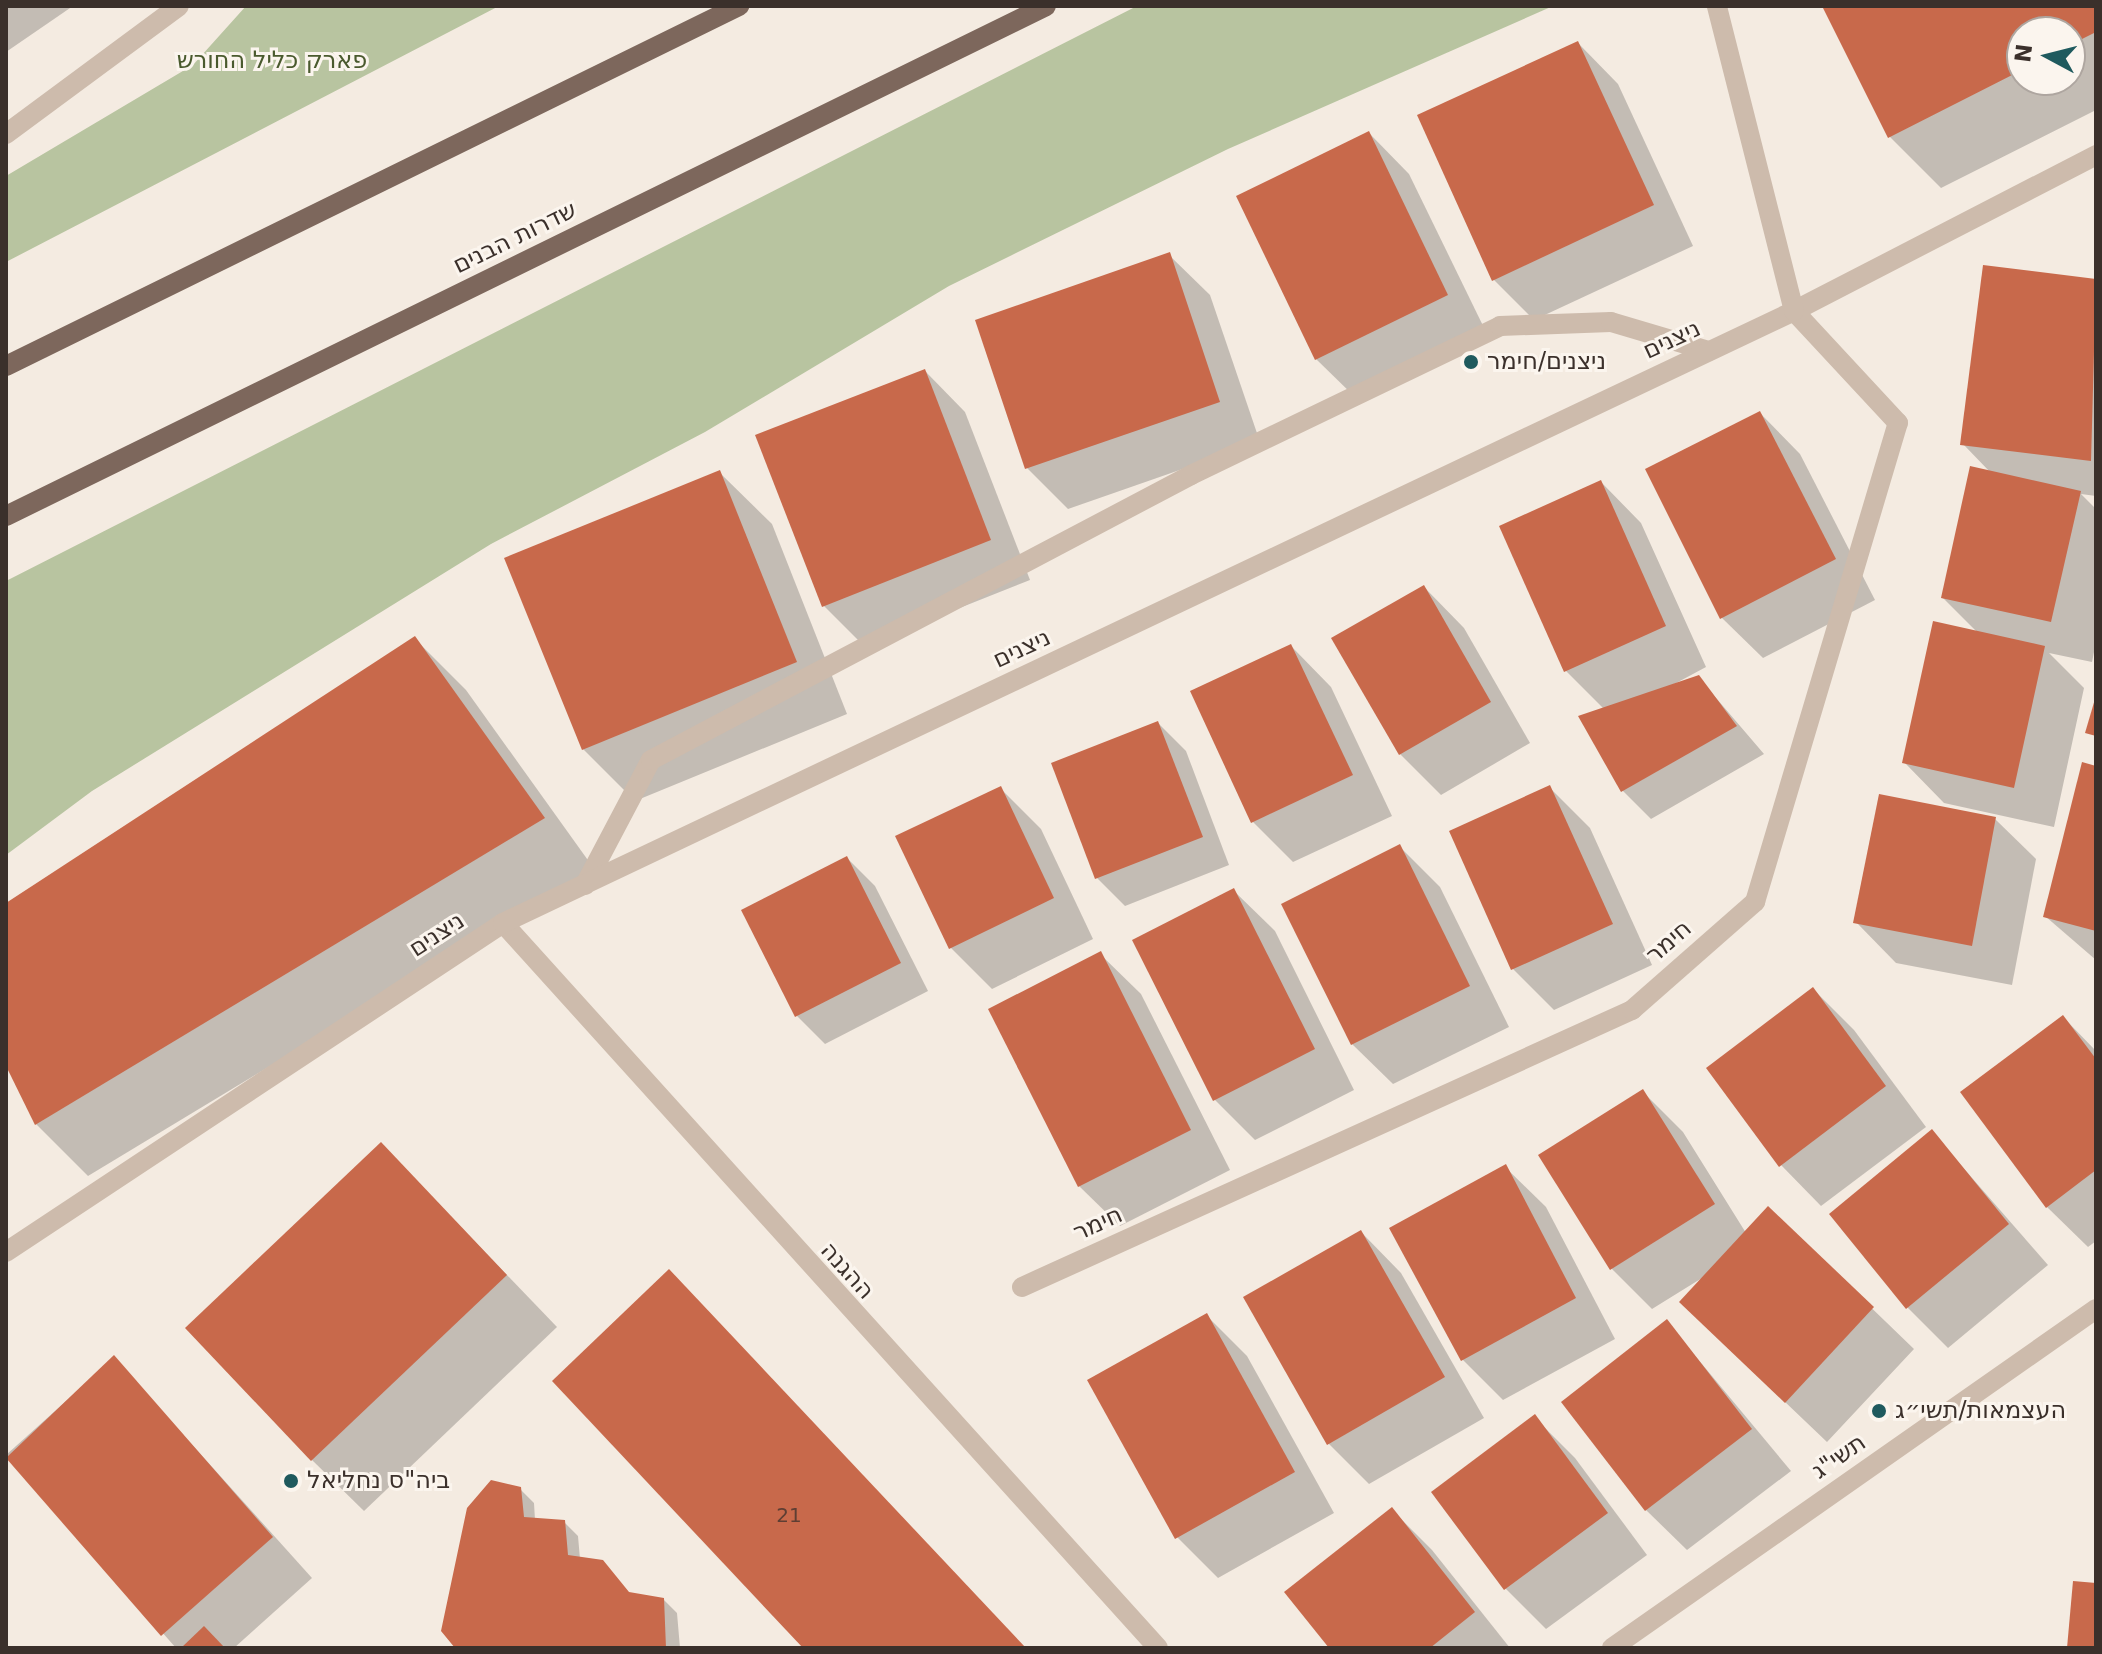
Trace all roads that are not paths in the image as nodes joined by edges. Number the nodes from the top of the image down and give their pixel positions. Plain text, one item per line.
1 (179, 6) edge
2 (739, 6) edge
3 (1046, 6) edge
4 (1717, 6) edge
5 (6, 134) edge
6 (2096, 155) edge
7 (1794, 311) junction
8 (1709, 351) junction
9 (6, 366) edge
10 (6, 516) edge
11 (585, 885) junction
12 (503, 923) junction
13 (6, 1252) edge
14 (1022, 1287) dead end
15 (2096, 1309) edge
16 (1158, 1648) edge
17 (1612, 1648) edge

1 - 5 street
2 - 9 main road
3 - 10 main road, שדרות הבנים
4 - 7 street
6 - 7 street, ניצנים
7 - 8 street, ניצנים
7 - 14 street, חימר
8 - 11 street, ניצנים
8 - 11 street
11 - 12 street, ניצנים
12 - 13 street, ניצנים
12 - 16 street, ההגנה
15 - 17 street, תשי"ג

